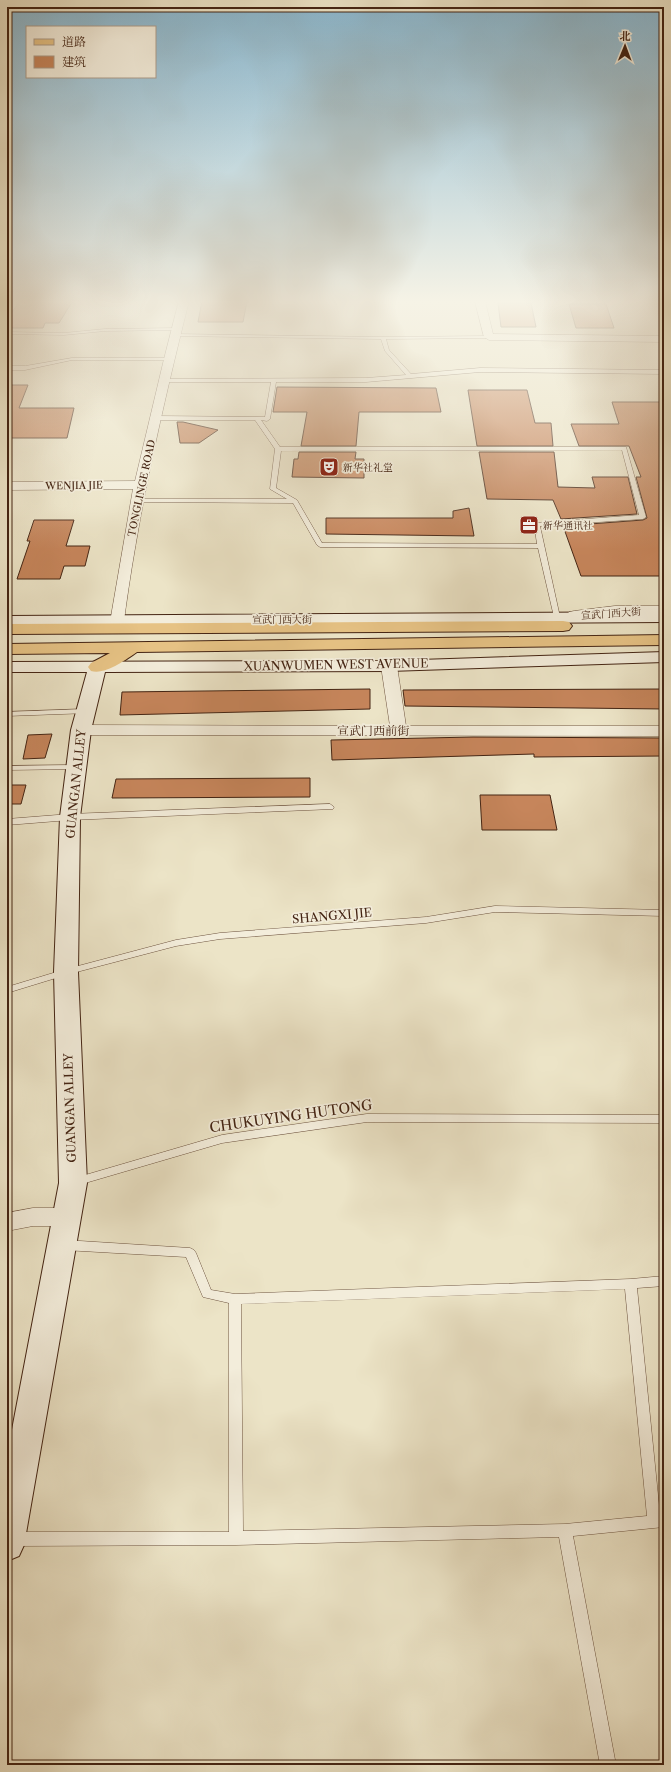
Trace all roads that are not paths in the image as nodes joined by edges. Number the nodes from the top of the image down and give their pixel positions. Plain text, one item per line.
1 (163, 384) edge
2 (273, 384) edge
3 (157, 418) junction
4 (258, 418) junction
5 (278, 449) junction
6 (141, 485) junction
7 (7, 486) edge
8 (137, 501) junction
9 (295, 501) junction
10 (541, 546) junction
11 (664, 610) edge
12 (664, 617) edge
13 (7, 621) edge
14 (558, 622) junction
15 (117, 624) junction
16 (664, 626) edge
17 (7, 630) edge
18 (664, 640) edge
19 (135, 647) junction
20 (7, 649) edge
21 (664, 657) edge
22 (388, 666) junction
23 (7, 667) edge
24 (96, 667) junction
25 (86, 711) junction
26 (7, 714) edge
27 (81, 730) junction
28 (399, 731) junction
29 (664, 731) edge
30 (76, 767) junction
31 (7, 768) edge
32 (330, 807) dead end
33 (70, 817) junction
34 (7, 822) edge
35 (664, 913) edge
36 (66, 972) junction
37 (7, 990) edge
38 (664, 1119) edge
39 (73, 1183) junction
40 (67, 1217) junction
41 (7, 1222) edge
42 (62, 1245) junction
43 (664, 1281) edge
44 (631, 1284) junction
45 (235, 1299) junction
46 (659, 1521) edge
47 (565, 1530) junction
48 (236, 1538) junction
49 (8, 1542) edge
50 (608, 1765) edge

1 - 3 street, TONGLINGE ROAD
2 - 4 lane
3 - 4 lane
3 - 6 street, TONGLINGE ROAD
4 - 5 lane
5 - 9 lane
5 - 10 lane
6 - 7 street, WENJIA JIE
6 - 8 street, TONGLINGE ROAD
8 - 9 lane
8 - 15 street, TONGLINGE ROAD
9 - 10 lane
10 - 14 lane
11 - 14 street, 宣武门西大街
12 - 14 street, 宣武门西大街
13 - 15 street
14 - 15 main road
14 - 16 main road
15 - 17 main road
18 - 19 main road, XUANWUMEN WEST AVENUE
19 - 20 main road, XUANWUMEN WEST AVENUE
19 - 24 main road
21 - 22 street, XUANWUMEN WEST AVENUE
22 - 24 street, XUANWUMEN WEST AVENUE
22 - 28 street
23 - 24 street, XUANWUMEN WEST AVENUE
24 - 25 street, GUANGAN ALLEY
25 - 26 lane
25 - 27 street, GUANGAN ALLEY
27 - 28 street, 宣武门西前街
27 - 30 street, GUANGAN ALLEY
28 - 29 street, 宣武门西前街
30 - 31 lane
30 - 33 street, GUANGAN ALLEY
32 - 33 lane
33 - 34 lane
33 - 36 street, GUANGAN ALLEY
35 - 36 lane, SHANGXI JIE
36 - 37 lane, SHANGXI JIE
36 - 39 street, GUANGAN ALLEY
38 - 39 lane, CHUKUYING HUTONG
39 - 40 street, GUANGAN ALLEY
40 - 41 street
40 - 42 street, GUANGAN ALLEY
42 - 45 lane
42 - 49 street, GUANGAN ALLEY
43 - 44 lane
44 - 45 lane
44 - 46 lane
45 - 48 lane
46 - 47 lane
47 - 48 lane
47 - 50 lane
48 - 49 lane

